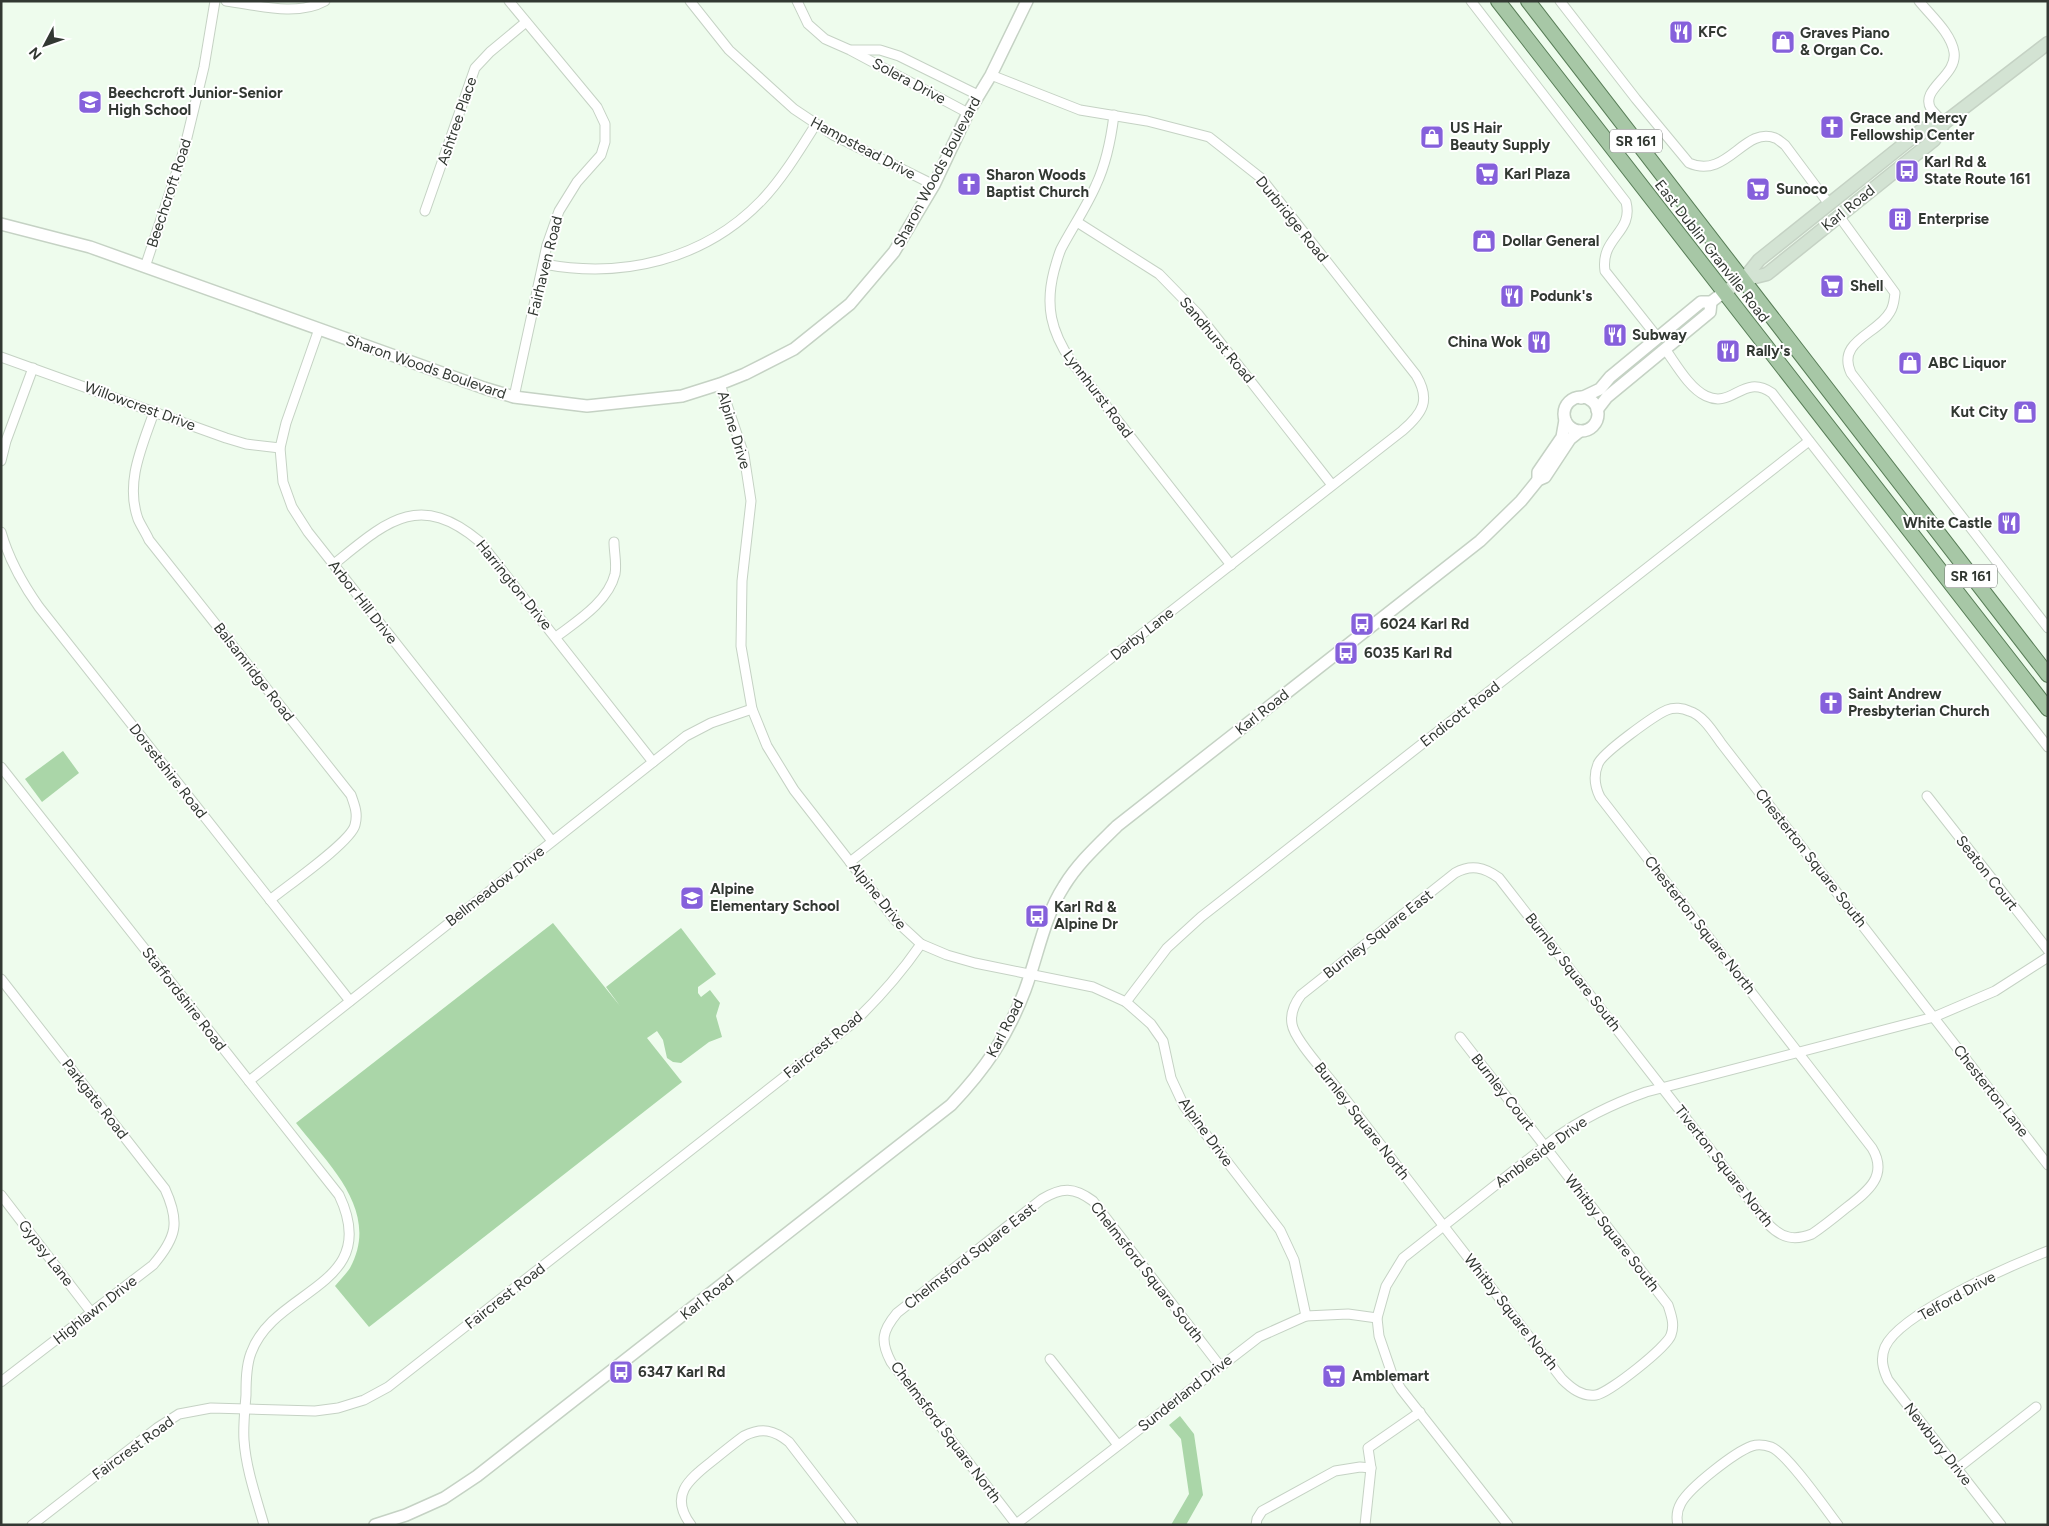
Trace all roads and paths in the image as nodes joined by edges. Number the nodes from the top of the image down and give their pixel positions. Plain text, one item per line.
1 (215, 1) edge
2 (226, 1) edge
3 (325, 1) edge
4 (509, 1) edge
5 (690, 1) edge
6 (797, 1) edge
7 (1027, 1) edge
8 (1471, 1) edge
9 (1498, 1) edge
10 (1528, 1) edge
11 (1560, 1) edge
12 (1919, 1) edge
13 (526, 22) junction
14 (2048, 43) edge
15 (850, 50) junction
16 (991, 75) junction
17 (978, 95) junction
18 (968, 113) junction
19 (1114, 115) junction
20 (1944, 123) junction
21 (816, 124) junction
22 (934, 185) junction
23 (1829, 204) junction
24 (425, 210) dead end
25 (1839, 216) junction
26 (1077, 222) junction
27 (1, 224) edge
28 (544, 264) junction
29 (145, 267) junction
30 (1743, 280) junction
31 (1724, 292) junction
32 (1711, 302) junction
33 (319, 329) junction
34 (1658, 338) junction
35 (1665, 349) junction
36 (1, 357) edge
37 (33, 368) junction
38 (720, 384) junction
39 (514, 397) junction
40 (1581, 398) junction
41 (1425, 399) joint
42 (1597, 410) junction
43 (154, 412) junction
44 (1565, 420) junction
45 (1580, 431) junction
46 (1809, 441) junction
47 (280, 448) junction
48 (1, 461) edge
49 (1538, 480) junction
50 (1332, 485) junction
51 (1, 532) edge
52 (614, 542) dead end
53 (334, 564) junction
54 (1231, 564) junction
55 (2048, 628) edge
56 (556, 637) junction
57 (2048, 675) edge
58 (752, 709) junction
59 (2048, 709) edge
60 (2048, 747) edge
61 (652, 762) junction
62 (1, 767) edge
63 (1927, 796) dead end
64 (1600, 798) joint
65 (552, 842) junction
66 (850, 862) junction
67 (1474, 867) joint
68 (270, 900) junction
69 (921, 944) junction
70 (2048, 950) edge
71 (2048, 957) edge
72 (1030, 974) junction
73 (1, 979) edge
74 (350, 1001) junction
75 (1126, 1002) junction
76 (1292, 1013) joint
77 (1934, 1017) junction
78 (1460, 1037) dead end
79 (1799, 1053) junction
80 (249, 1081) junction
81 (1663, 1088) junction
82 (1546, 1146) junction
83 (2048, 1165) edge
84 (1067, 1190) joint
85 (1, 1195) edge
86 (175, 1226) joint
87 (1443, 1226) junction
88 (1790, 1238) joint
89 (2048, 1251) edge
90 (91, 1312) junction
91 (1306, 1316) junction
92 (1377, 1318) junction
93 (884, 1337) joint
94 (1050, 1359) dead end
95 (1882, 1359) joint
96 (1220, 1366) junction
97 (1, 1382) edge
98 (1583, 1394) joint
99 (2036, 1407) dead end
100 (245, 1410) junction
101 (1420, 1412) junction
102 (1118, 1445) junction
103 (1371, 1468) junction
104 (1958, 1468) junction
105 (1677, 1521) edge
106 (1016, 1524) edge
107 (1256, 1524) edge
108 (32, 1525) edge
109 (264, 1525) edge
110 (375, 1525) edge
111 (691, 1525) edge
112 (853, 1525) edge
113 (1365, 1525) edge
114 (1508, 1525) edge
115 (1838, 1525) edge
116 (2001, 1525) edge

1 - 29 street, Beechcroft Road
2 - 3 street
4 - 13 street, Fairhaven Road
5 - 21 street, Hampstead Drive
6 - 15 street, Solera Drive
7 - 16 street, Sharon Woods Boulevard
8 - 34 street
9 - 31 main road, East Dublin Granville Road / SR 161
10 - 30 main road, East Dublin Granville Road / SR 161
11 - 23 street
12 - 20 street
13 - 24 street, Ashtree Place
13 - 28 street, Fairhaven Road
14 - 20 main road, Karl Road
15 - 17 street, Solera Drive
15 - 18 street, Solera Drive
16 - 17 street, Sharon Woods Boulevard
16 - 19 street, Durbridge Road
17 - 18 street, Sharon Woods Boulevard
18 - 22 street, Sharon Woods Boulevard
19 - 26 street, Lynnhurst Road
19 - 41 street, Durbridge Road
20 - 23 main road, Karl Road
20 - 25 main road, Karl Road
21 - 22 street, Hampstead Drive
21 - 28 street
22 - 38 street, Sharon Woods Boulevard
23 - 30 main road, Karl Road
25 - 30 main road, Karl Road
25 - 55 street
26 - 50 street, Sandhurst Road
26 - 54 street, Lynnhurst Road
27 - 29 street, Sharon Woods Boulevard
28 - 39 street, Fairhaven Road
29 - 33 street, Sharon Woods Boulevard
30 - 31 main road, Karl Road
30 - 57 main road, East Dublin Granville Road / SR 161
31 - 32 street, Karl Road
31 - 59 main road, East Dublin Granville Road / SR 161
32 - 34 street, Karl Road
32 - 35 street, Karl Road
33 - 39 street, Sharon Woods Boulevard
33 - 47 street, Arbor Hill Drive
34 - 40 street, Karl Road
35 - 42 street, Karl Road
35 - 46 street
36 - 37 street, Willowcrest Drive
37 - 43 street, Willowcrest Drive
37 - 48 street
38 - 39 street, Sharon Woods Boulevard
38 - 58 street, Alpine Drive
40 - 42 street
40 - 44 street
41 - 50 street, Darby Lane
42 - 45 street
43 - 47 street, Willowcrest Drive
43 - 68 street, Balsamridge Road
44 - 45 street
44 - 49 street, Karl Road
45 - 49 street, Karl Road
46 - 60 street
46 - 75 street, Endicott Road
47 - 53 street, Arbor Hill Drive
49 - 72 street, Karl Road
50 - 54 street, Darby Lane
51 - 68 street, Dorsetshire Road
52 - 56 street
53 - 56 street, Harrington Drive
53 - 65 street, Arbor Hill Drive
54 - 66 street, Darby Lane
56 - 61 street, Harrington Drive
58 - 61 street, Bellmeadow Drive
58 - 66 street, Alpine Drive
61 - 65 street, Bellmeadow Drive
62 - 80 street, Staffordshire Road
63 - 70 street, Seaton Court
64 - 77 street, Chesterton Square South
64 - 79 street, Chesterton Square North
65 - 74 street, Bellmeadow Drive
66 - 69 street, Alpine Drive
67 - 76 street, Burnley Square East
67 - 81 street, Burnley Square South
68 - 74 street, Dorsetshire Road
69 - 72 street, Alpine Drive
69 - 100 street, Faircrest Road
71 - 77 street, Ambleside Drive
72 - 75 street, Alpine Drive
72 - 110 street, Karl Road
73 - 86 street, Parkgate Road
74 - 80 street, Bellmeadow Drive
75 - 91 street, Alpine Drive
76 - 87 street, Burnley Square North
77 - 79 street, Ambleside Drive
77 - 83 street, Chesterton Lane
78 - 82 street, Burnley Court
79 - 81 street, Ambleside Drive
79 - 88 street, Chesterton Square North
80 - 100 street, Staffordshire Road
81 - 82 street, Ambleside Drive
81 - 88 street, Tiverton Square North
82 - 87 street, Ambleside Drive
82 - 98 street, Whitby Square South
84 - 93 street, Chelmsford Square East
84 - 96 street, Chelmsford Square South
85 - 90 street, Gypsy Lane
86 - 90 street, Highlawn Drive
87 - 92 street, Ambleside Drive
87 - 98 street, Whitby Square North
89 - 95 street, Telford Drive
90 - 97 street, Highlawn Drive
91 - 92 street, Sunderland Drive
91 - 96 street, Sunderland Drive
92 - 101 street, Ambleside Drive
93 - 106 street, Chelmsford Square North
94 - 102 street
95 - 104 street, Newbury Drive
96 - 102 street, Sunderland Drive
99 - 104 street
100 - 108 street, Faircrest Road
100 - 109 street
101 - 103 street
101 - 114 street, Ambleside Drive
102 - 106 street, Sunderland Drive
103 - 107 street
103 - 113 street
104 - 116 street, Newbury Drive
105 - 115 street
111 - 112 street

